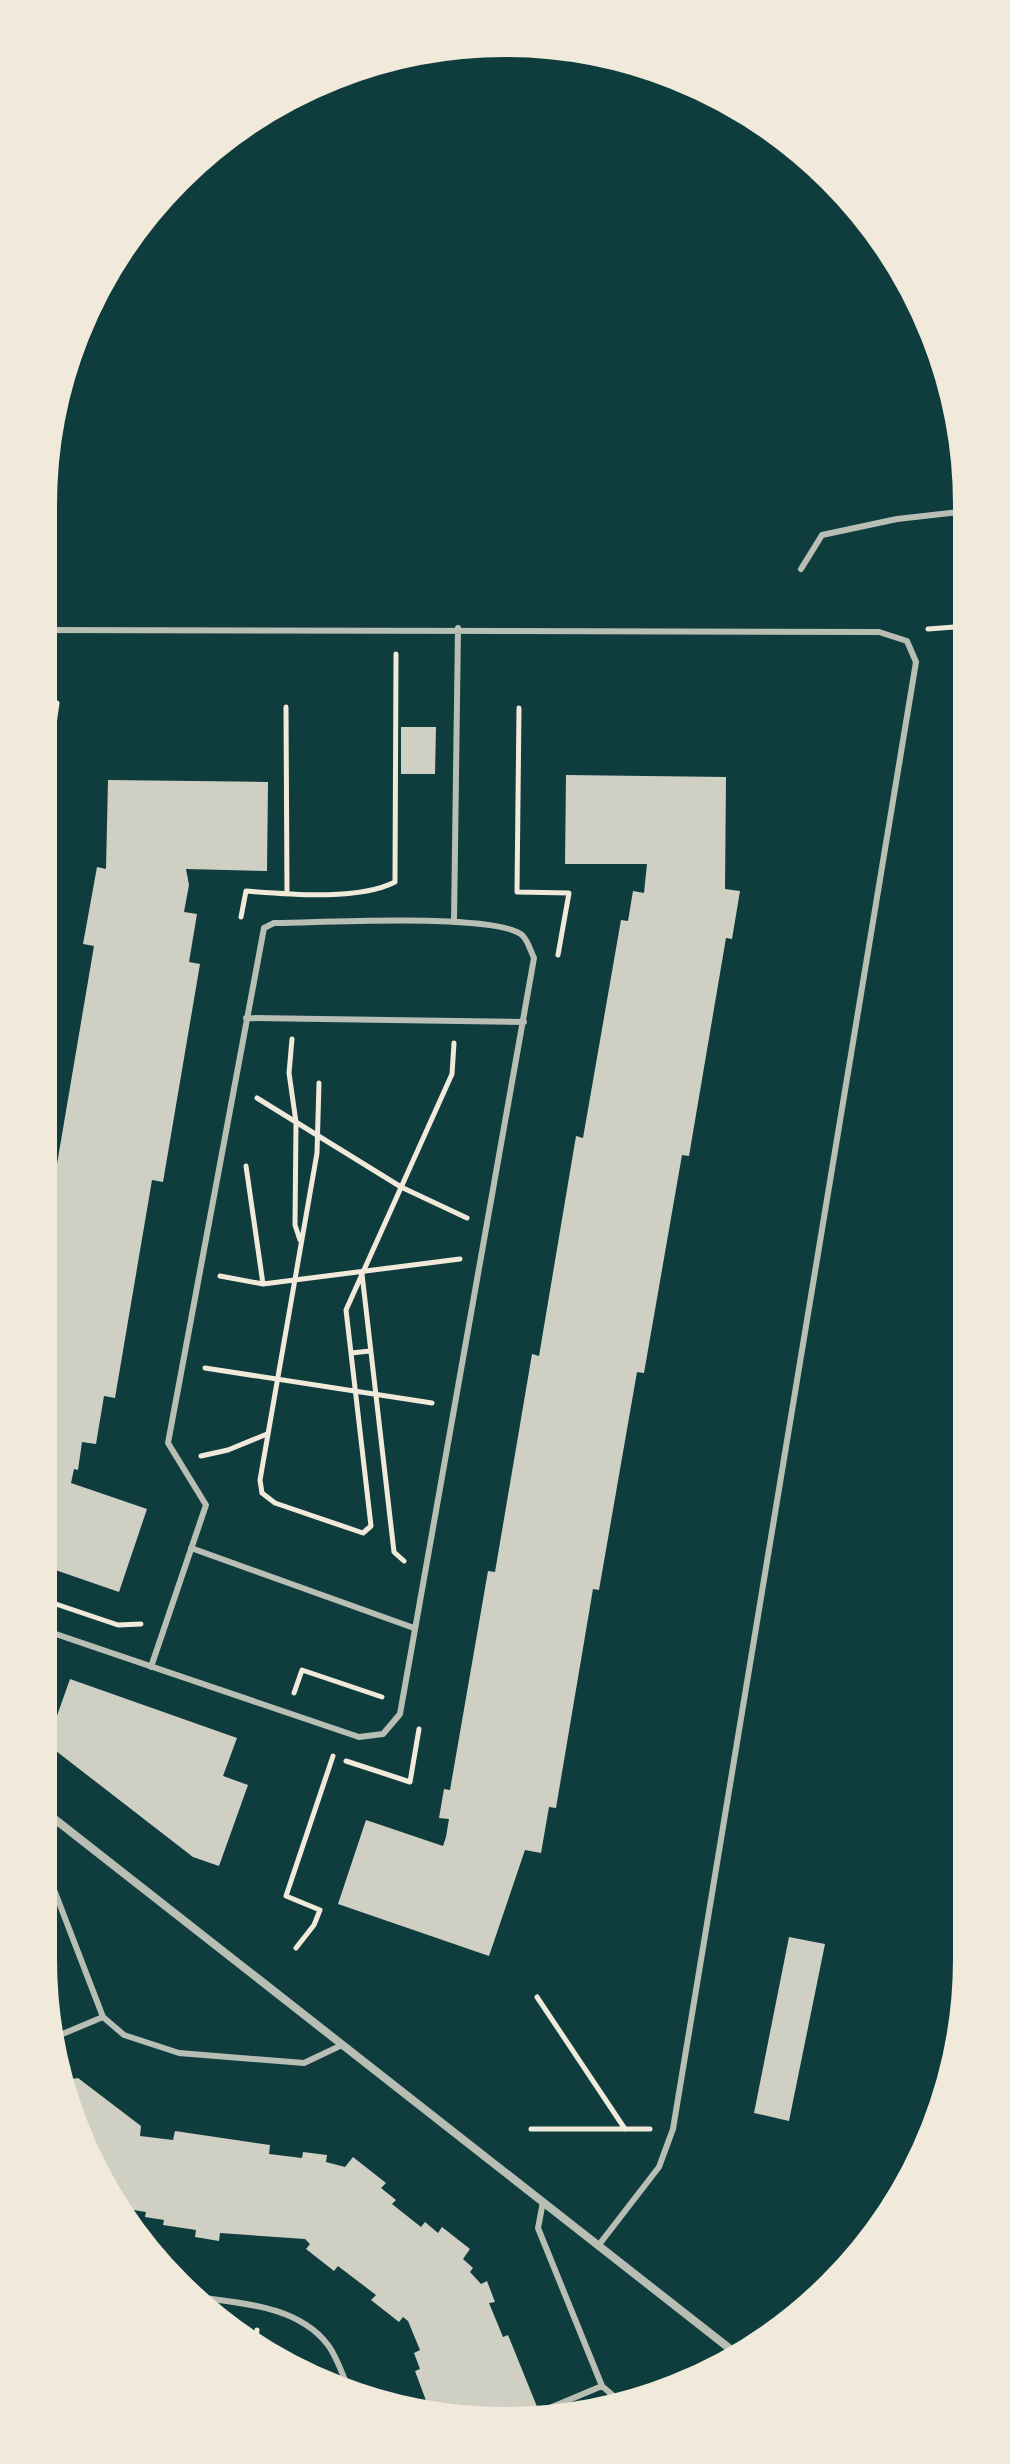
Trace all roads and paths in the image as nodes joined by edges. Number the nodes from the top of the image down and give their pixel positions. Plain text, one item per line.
1 (958, 512) edge
2 (801, 569) dead end
3 (958, 627) edge
4 (458, 628) junction
5 (928, 629) dead end
6 (52, 630) edge
7 (57, 703) dead end
8 (286, 707) dead end
9 (519, 708) dead end
10 (52, 739) edge
11 (287, 894) dead end
12 (454, 922) junction
13 (557, 956) dead end
14 (246, 1018) junction
15 (294, 1019) junction
16 (455, 1022) junction
17 (524, 1022) junction
18 (319, 1083) dead end
19 (234, 1084) junction
20 (296, 1122) junction
21 (319, 1136) junction
22 (245, 1161) dead end
23 (401, 1187) junction
24 (488, 1227) junction
25 (301, 1242) junction
26 (483, 1256) junction
27 (362, 1271) junction
28 (199, 1273) junction
29 (294, 1279) junction
30 (263, 1284) junction
31 (370, 1351) junction
32 (351, 1353) junction
33 (182, 1364) junction
34 (277, 1379) junction
35 (355, 1392) junction
36 (375, 1395) junction
37 (456, 1407) junction
38 (268, 1433) junction
39 (179, 1461) junction
40 (191, 1548) junction
41 (428, 1569) junction
42 (414, 1628) junction
43 (52, 1633) edge
44 (52, 1660) edge
45 (61, 1664) dead end
46 (151, 1667) junction
47 (402, 1703) junction
48 (287, 1713) junction
49 (318, 1751) dead end
50 (333, 1756) junction
51 (52, 1817) edge
52 (52, 1884) edge
53 (296, 1948) dead end
54 (537, 1997) dead end
55 (103, 2017) junction
56 (60, 2035) dead end
57 (342, 2045) junction
58 (531, 2129) dead end
59 (625, 2129) junction
60 (673, 2129) junction
61 (543, 2202) junction
62 (598, 2246) junction
63 (204, 2298) edge
64 (732, 2351) edge
65 (346, 2383) edge
66 (602, 2386) junction
67 (616, 2398) edge
68 (545, 2410) edge

1 - 2 lane
3 - 5 path
4 - 6 lane
4 - 12 lane
4 - 60 lane
7 - 10 path
8 - 11 path
9 - 13 path
12 - 14 lane
12 - 17 lane
14 - 15 lane
14 - 19 lane
15 - 16 lane
15 - 20 path
16 - 17 lane
16 - 23 path
17 - 24 lane
18 - 21 path
19 - 20 path
19 - 28 lane
20 - 21 path
20 - 25 path
21 - 23 path
21 - 25 path
22 - 30 path
23 - 24 path
23 - 27 path
24 - 26 lane
25 - 29 path
26 - 27 path
26 - 37 lane
27 - 29 path
27 - 31 path
27 - 32 path
28 - 30 path
28 - 33 lane
29 - 30 path
29 - 34 path
31 - 32 path
31 - 36 path
32 - 35 path
33 - 34 path
33 - 39 lane
34 - 35 path
34 - 38 path
35 - 36 path
35 - 38 path
36 - 37 path
36 - 41 path
37 - 41 lane
38 - 39 path
39 - 40 lane
40 - 42 lane
40 - 46 lane
41 - 42 lane
42 - 47 lane
43 - 46 lane
44 - 45 path
46 - 48 lane
47 - 48 lane
47 - 48 path
47 - 50 path
49 - 50 path
50 - 53 path
51 - 57 street
52 - 55 lane
54 - 59 path
55 - 56 lane
55 - 57 lane
57 - 61 street
58 - 59 path
59 - 60 path
60 - 62 lane
61 - 62 street
61 - 66 lane
62 - 64 street
63 - 65 lane
66 - 67 lane
66 - 68 lane

